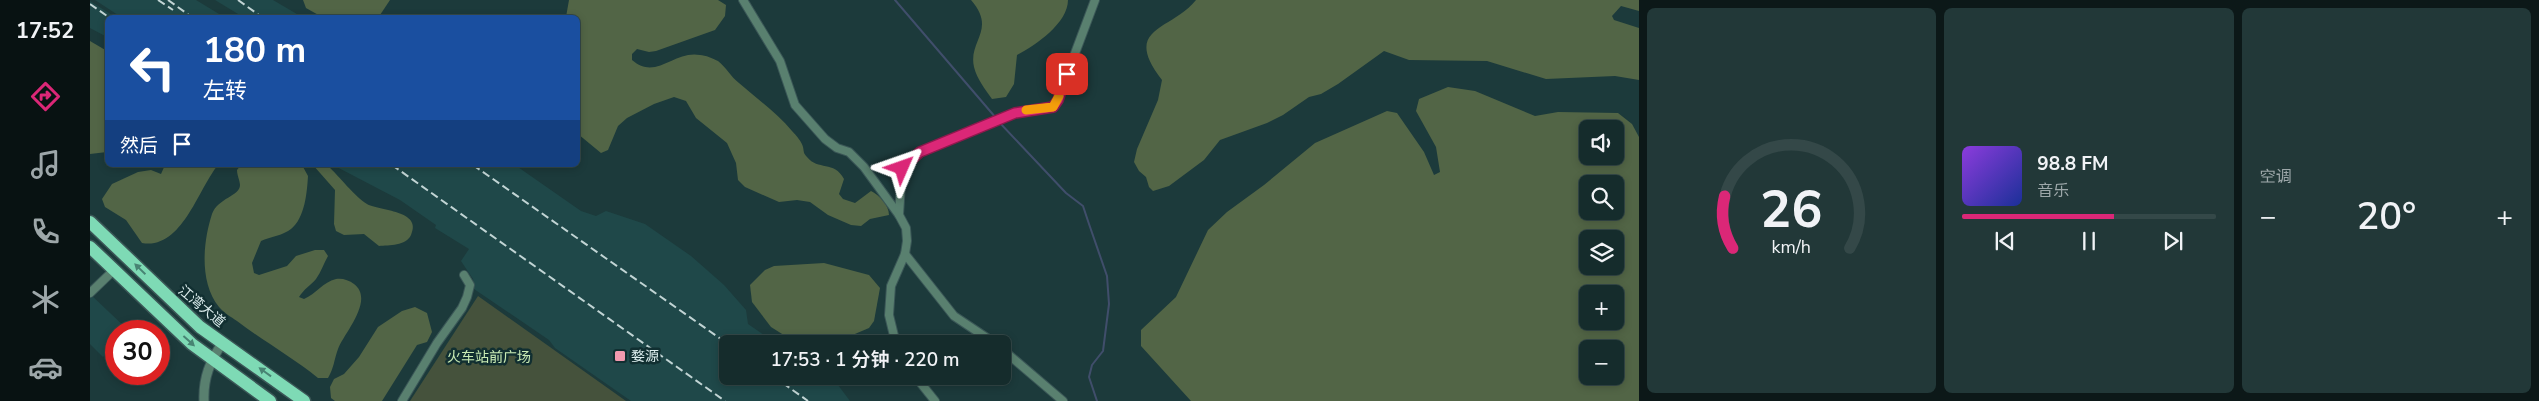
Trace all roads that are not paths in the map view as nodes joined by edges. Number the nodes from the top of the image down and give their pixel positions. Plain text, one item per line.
1 (743, 0) edge
2 (1094, 0) edge
3 (899, 215) junction
4 (90, 222) edge
5 (90, 247) edge
6 (905, 254) junction
7 (114, 270) junction
8 (464, 275) dead end
9 (90, 293) edge
10 (894, 335) edge
11 (982, 335) edge
12 (223, 342) junction
13 (1011, 357) edge
14 (211, 359) junction
15 (922, 385) edge
16 (204, 401) edge
17 (270, 401) edge
18 (304, 401) edge
19 (402, 401) edge
20 (935, 401) edge
21 (1063, 401) edge

1 - 3 street
2 - 3 street
3 - 6 street
12 -> 4 highway, 江湾大道
5 - 7 highway
6 - 10 street
6 - 11 street
7 - 9 street
7 -> 14 highway
8 - 19 street
12 - 14 street
18 -> 12 highway, 江湾大道
13 - 21 street
14 - 16 street
14 - 17 highway
15 - 20 street

